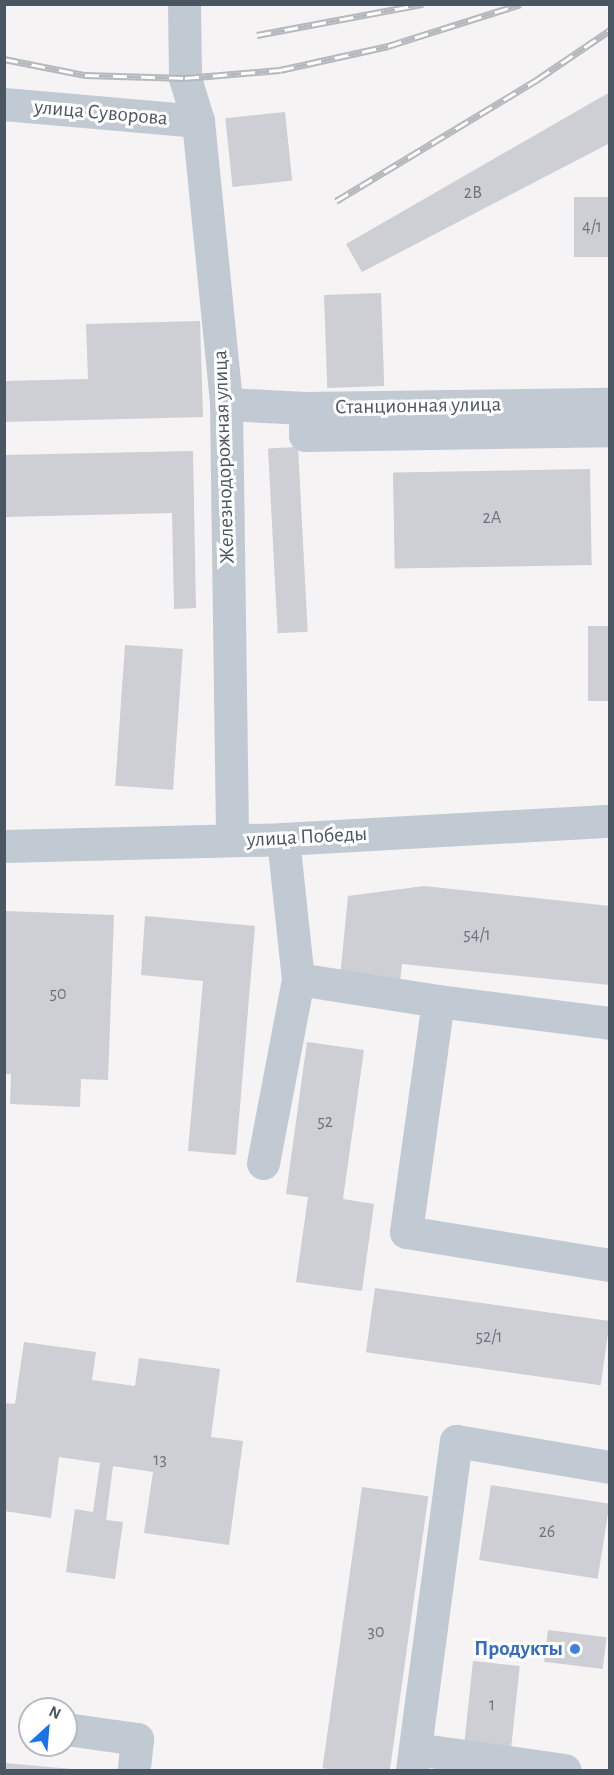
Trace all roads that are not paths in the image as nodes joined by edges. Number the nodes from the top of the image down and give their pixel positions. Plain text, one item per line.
1 (184, 4) edge
2 (4, 104) edge
3 (198, 121) junction
4 (226, 404) junction
5 (609, 404) edge
6 (305, 408) junction
7 (609, 430) edge
8 (609, 821) edge
9 (283, 839) junction
10 (232, 840) junction
11 (4, 846) edge
12 (298, 980) junction
13 (438, 1001) junction
14 (609, 1023) edge
15 (263, 1163) dead end
16 (609, 1265) edge
17 (609, 1467) edge
18 (78, 1731) edge
19 (414, 1760) edge
20 (134, 1770) edge
21 (565, 1770) edge

1 - 3 street, Железнодорожная улица
2 - 3 street, улица Суворова
3 - 4 street, Железнодорожная улица
4 - 6 street, Станционная улица
4 - 10 street, Железнодорожная улица
5 - 6 street, Станционная улица
6 - 7 street
8 - 9 street, улица Победы
9 - 10 street, улица Победы
9 - 12 street
10 - 11 street, улица Победы
12 - 13 street
12 - 15 street
13 - 14 street
13 - 16 street
17 - 19 street
18 - 20 street
19 - 21 street

